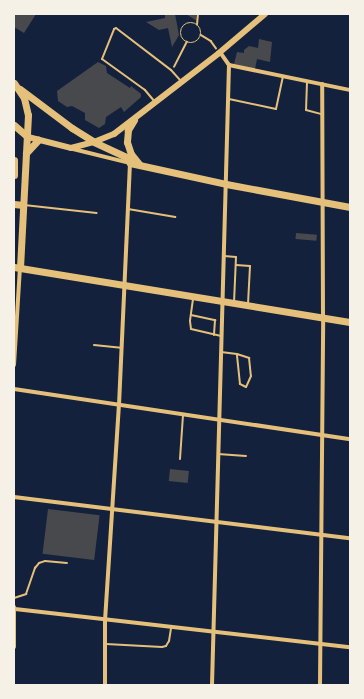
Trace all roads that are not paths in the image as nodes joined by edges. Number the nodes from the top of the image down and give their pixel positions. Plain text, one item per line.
1 (265, 14) edge
2 (220, 52) junction
3 (229, 65) junction
4 (283, 76) junction
5 (307, 81) junction
6 (181, 82) junction
7 (14, 83) edge
8 (322, 84) junction
9 (20, 89) junction
10 (350, 90) edge
11 (228, 99) junction
12 (156, 103) junction
13 (322, 114) junction
14 (134, 120) junction
15 (14, 126) edge
16 (28, 137) junction
17 (38, 140) junction
18 (94, 142) junction
19 (71, 148) junction
20 (26, 153) junction
21 (131, 154) junction
22 (14, 160) edge
23 (130, 163) junction
24 (140, 165) junction
25 (14, 175) edge
26 (226, 184) junction
27 (322, 203) junction
28 (14, 204) edge
29 (23, 205) junction
30 (350, 207) edge
31 (128, 209) junction
32 (97, 213) dead end
33 (175, 217) dead end
34 (224, 256) junction
35 (236, 265) junction
36 (17, 267) edge
37 (124, 285) junction
38 (194, 296) junction
39 (223, 301) junction
40 (234, 303) junction
41 (248, 305) junction
42 (191, 315) junction
43 (323, 318) junction
44 (350, 322) edge
45 (214, 335) junction
46 (222, 336) junction
47 (15, 340) edge
48 (94, 345) dead end
49 (121, 348) junction
50 (221, 352) junction
51 (237, 354) junction
52 (14, 365) edge
53 (14, 389) edge
54 (119, 404) junction
55 (183, 414) junction
56 (218, 420) junction
57 (322, 435) junction
58 (350, 439) edge
59 (217, 454) junction
60 (246, 456) dead end
61 (180, 459) dead end
62 (14, 497) edge
63 (112, 509) junction
64 (215, 522) junction
65 (320, 535) junction
66 (350, 538) edge
67 (67, 563) dead end
68 (14, 598) edge
69 (15, 608) edge
70 (105, 619) junction
71 (172, 627) junction
72 (213, 632) junction
73 (320, 643) junction
74 (105, 644) junction
75 (14, 647) edge
76 (350, 647) edge
77 (105, 685) edge
78 (212, 685) edge
79 (320, 685) edge

1 - 2 main road
2 - 3 street
2 - 6 main road
3 - 4 street
3 - 11 street
4 - 5 street
4 - 11 lane
5 - 8 street
5 - 13 lane
6 - 12 main road
6 - 12 lane
7 - 9 main road
8 - 10 street
8 - 13 street
9 - 16 main road
9 - 18 main road
11 - 26 street
12 - 14 main road
13 - 27 street
14 - 18 main road
14 - 21 main road
15 - 16 main road
16 - 17 main road
16 - 20 main road
17 - 19 main road
17 - 20 main road
18 - 19 main road
18 - 23 main road
19 - 23 street
20 - 29 main road
21 - 23 main road
21 - 24 main road
22 - 25 main road
23 - 24 main road
23 - 31 street
24 - 26 main road
26 - 27 main road
26 - 34 street
27 - 30 main road
27 - 43 street
28 - 29 main road
29 - 32 lane
29 - 36 main road
31 - 33 lane
31 - 37 street
34 - 35 lane
34 - 39 street
35 - 40 lane
35 - 41 lane
36 - 37 main road
36 - 47 street
37 - 38 main road
37 - 49 street
38 - 39 main road
38 - 42 lane
39 - 40 main road
39 - 46 street
40 - 41 main road
41 - 43 main road
42 - 45 lane
42 - 45 lane
43 - 44 main road
43 - 57 street
45 - 46 lane
46 - 50 street
47 - 52 street
48 - 49 lane
49 - 54 street
50 - 51 lane
50 - 56 street
51 - 51 lane
53 - 54 street
54 - 55 street
54 - 63 street
55 - 56 street
55 - 61 lane
56 - 57 street
56 - 59 street
57 - 58 street
57 - 65 street
59 - 60 lane
59 - 64 street
62 - 63 street
63 - 64 street
63 - 70 street
64 - 65 street
64 - 72 street
65 - 66 street
65 - 73 street
67 - 68 lane
69 - 70 street
69 - 75 street
70 - 71 street
70 - 74 street
71 - 72 street
71 - 74 lane
72 - 73 street
72 - 78 street
73 - 76 street
73 - 79 street
74 - 77 street

